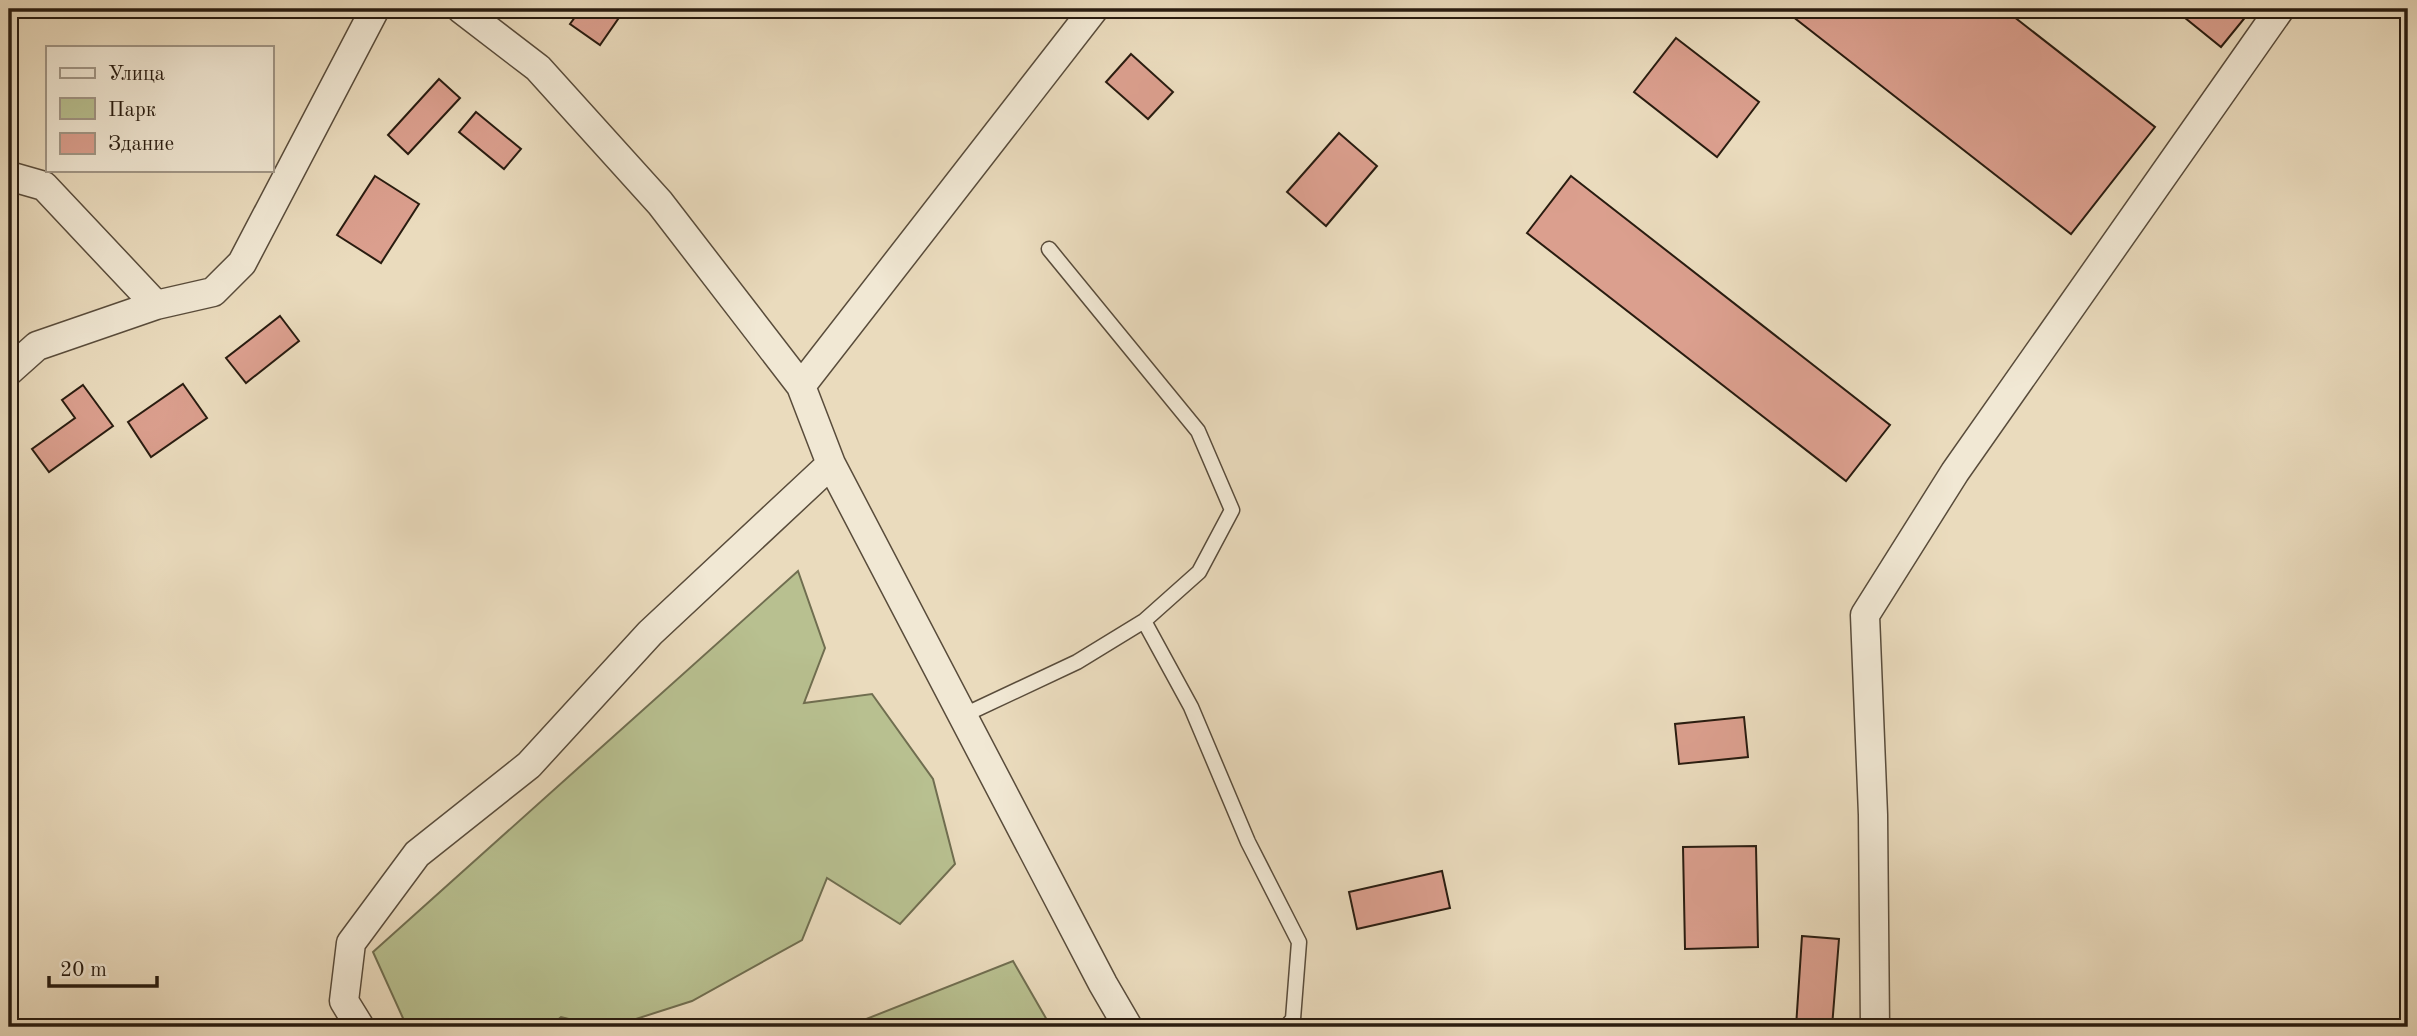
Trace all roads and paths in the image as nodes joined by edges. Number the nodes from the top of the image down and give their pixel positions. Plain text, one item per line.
1 (375, 9) edge
2 (461, 9) edge
3 (1094, 9) edge
4 (2280, 9) edge
5 (9, 176) edge
6 (1049, 249) dead end
7 (156, 305) junction
8 (9, 371) edge
9 (801, 386) junction
10 (831, 464) junction
11 (1144, 621) junction
12 (962, 716) junction
13 (360, 1027) edge
14 (1128, 1027) edge
15 (1286, 1027) edge
16 (1875, 1027) edge

1 - 7 street
2 - 9 street
3 - 9 street
4 - 16 street
5 - 7 street
6 - 11 lane
7 - 8 street
9 - 10 street
10 - 12 street
10 - 13 street
11 - 12 lane
11 - 15 lane
12 - 14 street

